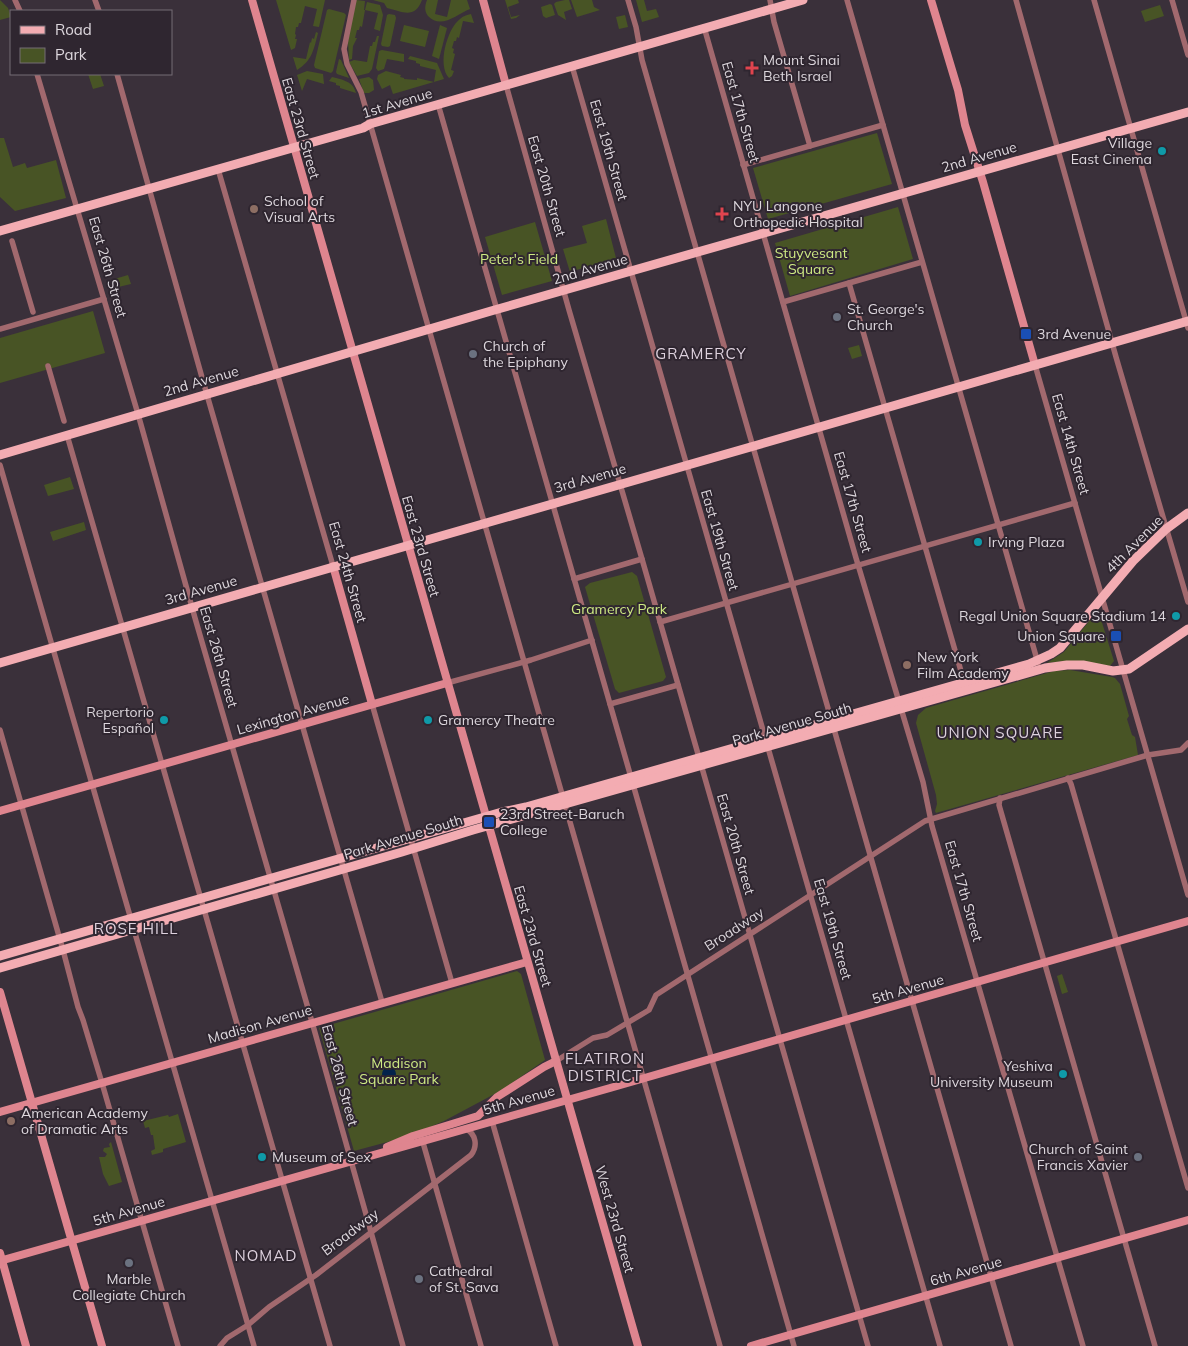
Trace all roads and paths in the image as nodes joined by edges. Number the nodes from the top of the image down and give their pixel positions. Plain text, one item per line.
1 (252, 0) edge
2 (354, 0) edge
3 (483, 0) edge
4 (628, 0) edge
5 (803, 0) edge
6 (847, 0) edge
7 (931, 0) edge
8 (1016, 0) edge
9 (1094, 0) edge
10 (1172, 0) edge
11 (771, 4) edge
12 (704, 28) junction
13 (639, 46) junction
14 (1188, 55) edge
15 (572, 66) junction
16 (37, 75) edge
17 (117, 75) edge
18 (506, 85) junction
19 (438, 104) junction
20 (1188, 112) edge
21 (370, 124) junction
22 (883, 125) junction
23 (1130, 128) junction
24 (810, 146) junction
25 (294, 148) junction
26 (1057, 149) junction
27 (743, 165) junction
28 (218, 169) junction
29 (980, 171) junction
30 (149, 189) junction
31 (902, 193) junction
32 (78, 209) junction
33 (0, 231) edge
34 (763, 233) junction
35 (12, 241) dead end
36 (697, 252) junction
37 (922, 262) junction
38 (631, 271) junction
39 (850, 283) junction
40 (564, 291) junction
41 (104, 299) junction
42 (783, 302) junction
43 (497, 310) junction
44 (32, 312) dead end
45 (1187, 324) edge
46 (0, 329) edge
47 (429, 330) junction
48 (1112, 343) junction
49 (353, 352) junction
50 (1035, 365) junction
51 (48, 366) dead end
52 (278, 373) junction
53 (958, 387) junction
54 (207, 394) junction
55 (885, 408) junction
56 (138, 414) junction
57 (64, 421) dead end
58 (819, 427) junction
59 (68, 435) junction
60 (752, 446) junction
61 (0, 455) edge
62 (0, 465) edge
63 (686, 465) junction
64 (620, 484) junction
65 (1075, 502) junction
66 (553, 503) junction
67 (1188, 513) edge
68 (483, 523) junction
69 (998, 525) junction
70 (1166, 529) junction
71 (408, 545) junction
72 (925, 546) junction
73 (642, 559) junction
74 (858, 565) junction
75 (333, 566) junction
76 (574, 579) junction
77 (792, 584) junction
78 (262, 587) junction
79 (1103, 597) junction
80 (1188, 602) edge
81 (726, 603) junction
82 (192, 607) junction
83 (660, 622) junction
84 (122, 627) junction
85 (1188, 629) edge
86 (592, 640) junction
87 (52, 647) junction
88 (0, 662) edge
89 (523, 662) junction
90 (1038, 665) junction
91 (1124, 670) junction
92 (447, 683) junction
93 (678, 685) junction
94 (965, 686) junction
95 (372, 704) junction
96 (610, 704) junction
97 (900, 704) junction
98 (832, 723) junction
99 (302, 725) junction
100 (0, 730) edge
101 (766, 742) junction
102 (1188, 743) edge
103 (232, 745) junction
104 (1148, 755) junction
105 (700, 761) junction
106 (162, 765) junction
107 (1068, 778) junction
108 (632, 780) junction
109 (92, 785) junction
110 (1000, 798) junction
111 (563, 800) junction
112 (22, 805) junction
113 (0, 811) edge
114 (931, 818) junction
115 (487, 821) junction
116 (411, 838) junction
117 (414, 848) junction
118 (870, 857) junction
119 (340, 858) junction
120 (344, 869) junction
121 (270, 878) junction
122 (274, 889) junction
123 (1188, 895) edge
124 (810, 897) junction
125 (200, 898) junction
126 (204, 909) junction
127 (130, 919) junction
128 (1188, 921) edge
129 (133, 930) junction
130 (750, 935) junction
131 (60, 939) junction
132 (1117, 941) junction
133 (63, 950) junction
134 (0, 956) edge
135 (527, 962) junction
136 (1044, 962) junction
137 (0, 968) edge
138 (688, 976) junction
139 (979, 982) junction
140 (452, 983) junction
141 (0, 992) edge
142 (912, 1001) junction
143 (382, 1002) junction
144 (846, 1020) junction
145 (312, 1022) junction
146 (627, 1023) junction
147 (780, 1039) junction
148 (242, 1043) junction
149 (712, 1058) junction
150 (556, 1061) junction
151 (172, 1063) junction
152 (643, 1078) junction
153 (102, 1083) junction
154 (568, 1100) junction
155 (32, 1103) junction
156 (0, 1112) edge
157 (492, 1121) junction
158 (466, 1128) junction
159 (421, 1138) junction
160 (351, 1161) junction
161 (282, 1180) junction
162 (435, 1184) junction
163 (1188, 1188) edge
164 (212, 1200) junction
165 (142, 1220) junction
166 (1188, 1220) edge
167 (371, 1233) junction
168 (1124, 1239) junction
169 (71, 1241) junction
170 (1, 1258) edge
171 (1058, 1258) junction
172 (991, 1277) junction
173 (311, 1278) junction
174 (925, 1296) junction
175 (859, 1315) junction
176 (248, 1325) junction
177 (791, 1335) junction
178 (26, 1346) edge
179 (102, 1346) edge
180 (178, 1346) edge
181 (220, 1346) edge
182 (254, 1346) edge
183 (330, 1346) edge
184 (403, 1346) edge
185 (481, 1346) edge
186 (556, 1346) edge
187 (638, 1346) edge
188 (720, 1346) edge
189 (751, 1346) edge
190 (794, 1346) edge
191 (868, 1346) edge
192 (940, 1346) edge
193 (1011, 1346) edge
194 (1083, 1346) edge
195 (1155, 1346) edge

1 - 25 main road, East 23rd Street
2 - 21 street
3 - 18 main road, East 20th Street
4 - 13 street
5 - 11 main road, 1st Avenue
6 - 22 street
7 - 29 main road, East 14th Street
8 - 26 street
9 - 23 street
10 - 14 street
11 - 12 main road, 1st Avenue
11 - 24 street
12 - 13 main road, 1st Avenue
12 - 27 street, East 17th Street
13 - 15 main road, 1st Avenue
13 - 36 street
15 - 18 main road, 1st Avenue
15 - 38 street, East 19th Street
16 - 32 street, East 26th Street
17 - 30 street
18 - 19 main road, 1st Avenue
18 - 40 street, East 20th Street
19 - 21 main road, 1st Avenue
19 - 43 street
20 - 23 main road, 2nd Avenue
21 - 25 main road, 1st Avenue
21 - 47 street
22 - 24 street
22 - 31 street
23 - 26 main road, 2nd Avenue
23 - 45 street
24 - 27 street
25 - 28 main road, 1st Avenue
25 - 49 main road, East 23rd Street
26 - 29 main road, 2nd Avenue
26 - 48 street
27 - 34 street, East 17th Street
28 - 30 main road, 1st Avenue
28 - 52 street, East 24th Street
29 - 31 main road, 2nd Avenue
29 - 50 main road, East 14th Street
30 - 32 main road, 1st Avenue
30 - 54 street
31 - 34 main road, 2nd Avenue
31 - 37 street
32 - 33 main road, 1st Avenue
32 - 41 street, East 26th Street
34 - 36 main road, 2nd Avenue
34 - 42 street, East 17th Street
35 - 44 street
36 - 38 main road, 2nd Avenue
36 - 60 street
37 - 39 street
37 - 53 street
38 - 40 main road, 2nd Avenue
38 - 63 street, East 19th Street
39 - 42 street
39 - 55 street
40 - 43 main road, 2nd Avenue
40 - 64 street, East 20th Street
41 - 46 street
41 - 56 street, East 26th Street
42 - 58 street, East 17th Street
43 - 47 main road, 2nd Avenue
43 - 66 street
45 - 48 main road, 3rd Avenue
47 - 49 main road, 2nd Avenue
47 - 68 street
48 - 50 main road, 3rd Avenue
48 - 70 street
49 - 52 main road, 2nd Avenue
49 - 71 main road, East 23rd Street
50 - 53 main road, 3rd Avenue
50 - 65 street, East 14th Street
51 - 57 street
52 - 54 main road, 2nd Avenue
52 - 75 street, East 24th Street
53 - 55 main road, 3rd Avenue
53 - 69 street
54 - 56 main road, 2nd Avenue
54 - 78 street
55 - 58 main road, 3rd Avenue
55 - 72 street
56 - 59 main road, 2nd Avenue
56 - 82 street, East 26th Street
58 - 60 main road, 3rd Avenue
58 - 74 street, East 17th Street
59 - 61 main road, 2nd Avenue
59 - 84 street
60 - 63 main road, 3rd Avenue
60 - 77 street
62 - 87 street
63 - 64 main road, 3rd Avenue
63 - 81 street, East 19th Street
64 - 66 main road, 3rd Avenue
64 - 73 street, East 20th Street
65 - 69 street
65 - 79 street, East 14th Street
66 - 68 main road, 3rd Avenue
66 - 76 street
67 - 70 main road, 4th Avenue
68 - 71 main road, 3rd Avenue
68 - 89 street
69 - 72 street
69 - 90 street
70 - 79 main road, 4th Avenue
70 - 80 street
71 - 75 main road, 3rd Avenue
71 - 92 main road, East 23rd Street
72 - 74 street
72 - 94 street
73 - 76 street
73 - 83 street, East 20th Street
74 - 77 street
74 - 97 street, East 17th Street
75 - 78 main road, 3rd Avenue
75 - 95 main road, East 24th Street
76 - 86 street
77 - 81 street
77 - 98 street
78 - 82 main road, 3rd Avenue
78 - 99 street
79 - 90 main road, 4th Avenue
79 - 91 street, East 14th Street
81 - 83 street
81 - 101 street, East 19th Street
82 - 84 main road, 3rd Avenue
82 - 103 street, East 26th Street
83 - 93 street, East 20th Street
84 - 87 main road, 3rd Avenue
84 - 106 street
85 - 91 main road
86 - 89 street, Lexington Avenue
86 - 96 street
87 - 88 main road, 3rd Avenue
87 - 109 street
89 - 92 street, Lexington Avenue
89 - 111 street
90 - 91 main road
90 - 94 main road, Park Avenue South
91 - 104 street, East 14th Street
92 - 95 main road, Lexington Avenue
92 - 115 main road, East 23rd Street
93 - 96 street
93 - 105 street, East 20th Street
94 - 97 main road, Park Avenue South
95 - 99 main road, Lexington Avenue
95 - 116 street, East 24th Street
96 - 108 street
97 - 98 main road, Park Avenue South
97 - 114 street, East 17th Street
98 - 101 main road, Park Avenue South
98 - 118 street
99 - 103 main road, Lexington Avenue
99 - 119 street
100 - 112 street
101 - 105 main road, Park Avenue South
101 - 124 street, East 19th Street
102 - 104 street, Broadway
103 - 106 main road, Lexington Avenue
103 - 121 street, East 26th Street
104 - 107 street, Broadway
104 - 123 street, East 14th Street
105 - 108 main road, Park Avenue South
105 - 130 street, East 20th Street
106 - 109 main road, Lexington Avenue
106 - 125 street
107 - 110 street, Broadway
107 - 132 street
108 - 111 main road, Park Avenue South
108 - 138 street
109 - 112 main road, Lexington Avenue
109 - 127 street
110 - 114 street, Broadway
110 - 136 street
111 - 115 main road, Park Avenue South
111 - 146 street
112 - 113 main road, Lexington Avenue
112 - 131 street
114 - 118 street, Broadway
114 - 139 street, East 17th Street
115 - 116 main road, Park Avenue South
115 - 117 main road, Park Avenue South
115 - 135 main road, East 23rd Street
116 - 117 street, East 24th Street
116 - 119 main road, Park Avenue South
117 - 120 main road, Park Avenue South
117 - 140 street, East 24th Street
118 - 124 street, Broadway
118 - 142 street
119 - 120 street
119 - 121 main road, Park Avenue South
120 - 122 main road, Park Avenue South
120 - 143 street
121 - 122 street, East 26th Street
121 - 125 main road, Park Avenue South
122 - 126 main road, Park Avenue South
122 - 145 street, East 26th Street
124 - 130 street, Broadway
124 - 144 street, East 19th Street
125 - 126 street
125 - 127 main road, Park Avenue South
126 - 129 main road, Park Avenue South
126 - 148 street
127 - 129 street
127 - 131 main road, Park Avenue South
128 - 132 main road, 5th Avenue
129 - 133 main road, Park Avenue South
129 - 151 street
130 - 138 street, Broadway
130 - 147 street, East 20th Street
131 - 133 street
131 - 134 main road, Park Avenue South
132 - 136 main road, 5th Avenue
132 - 163 street
133 - 137 main road, Park Avenue South
133 - 153 street
135 - 140 main road, Madison Avenue
135 - 150 main road, East 23rd Street
136 - 139 main road, 5th Avenue
136 - 168 street
138 - 146 street, Broadway
138 - 149 street
139 - 142 main road, 5th Avenue
139 - 171 street, East 17th Street
140 - 143 main road, Madison Avenue
141 - 155 main road
142 - 144 main road, 5th Avenue
142 - 172 street
143 - 145 main road, Madison Avenue
144 - 147 main road, 5th Avenue
144 - 174 street, East 19th Street
145 - 148 main road, Madison Avenue
145 - 160 street, East 26th Street
146 - 150 street, Broadway
146 - 152 street
147 - 149 main road, 5th Avenue
147 - 175 street, East 20th Street
148 - 151 main road, Madison Avenue
148 - 161 street
149 - 152 main road, 5th Avenue
149 - 177 street
150 - 154 main road, East 23rd Street
150 - 159 main road
151 - 153 main road, Madison Avenue
151 - 164 street
152 - 154 main road, 5th Avenue
152 - 188 street
153 - 155 main road, Madison Avenue
153 - 165 street
154 - 157 main road, 5th Avenue
154 - 187 main road, West 23rd Street
155 - 156 main road, Madison Avenue
155 - 169 main road
157 - 158 main road, 5th Avenue
157 - 186 street
158 - 159 main road, 5th Avenue
158 - 162 street, Broadway
159 - 160 main road, 5th Avenue
159 - 162 street
160 - 161 main road, 5th Avenue
160 - 167 street, East 26th Street
161 - 164 main road, 5th Avenue
161 - 173 street
162 - 167 street, Broadway
162 - 185 street
164 - 165 main road, 5th Avenue
164 - 176 street
165 - 169 main road, 5th Avenue
165 - 180 street
166 - 168 main road, 6th Avenue
167 - 173 street, Broadway
167 - 184 street, East 26th Street
168 - 171 main road, 6th Avenue
168 - 195 street
169 - 170 main road, 5th Avenue
169 - 179 main road
170 - 178 main road
171 - 172 main road, 6th Avenue
171 - 194 street, East 17th Street
172 - 174 main road, 6th Avenue
172 - 193 street
173 - 176 street, Broadway
173 - 183 street
174 - 175 main road, 6th Avenue
174 - 192 street, East 19th Street
175 - 177 main road, 6th Avenue
175 - 191 street, East 20th Street
176 - 181 street, Broadway
176 - 182 street
177 - 189 main road, 6th Avenue
177 - 190 street

